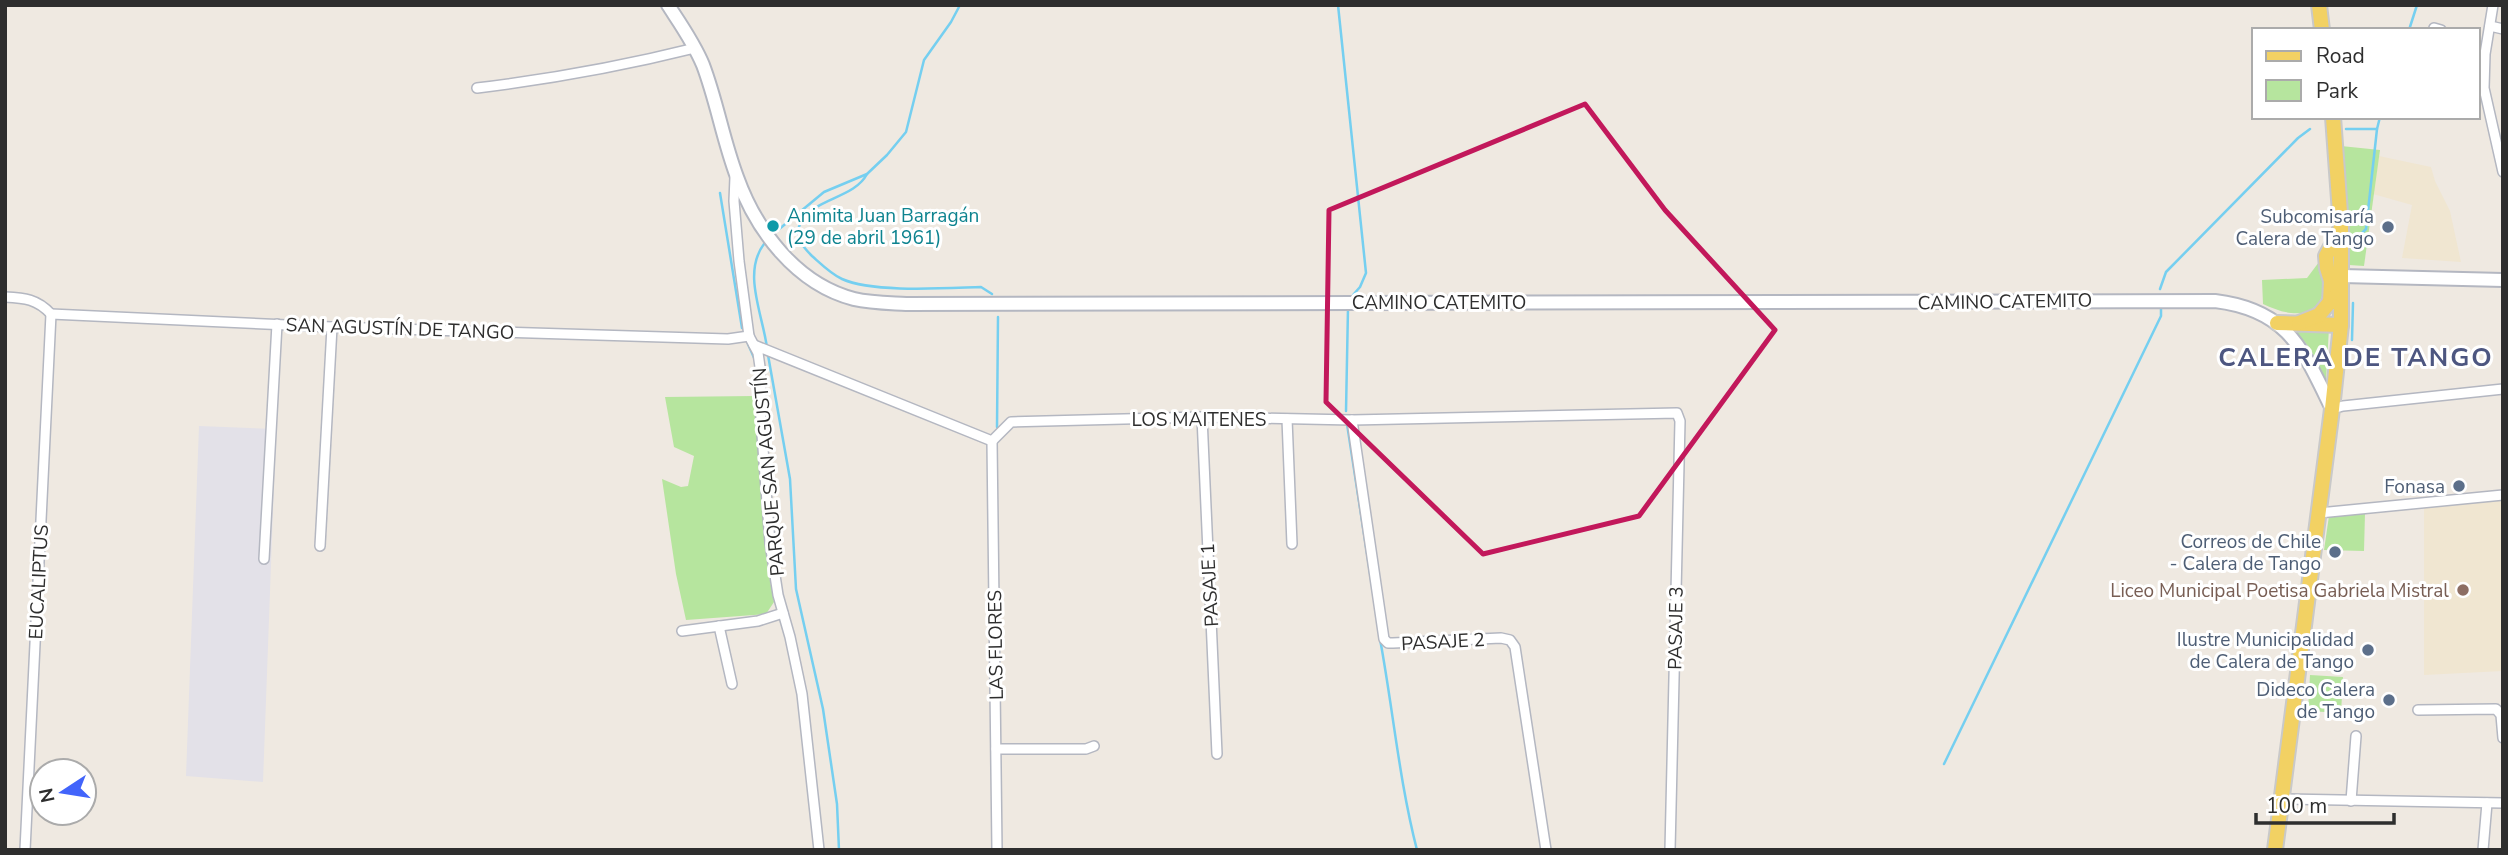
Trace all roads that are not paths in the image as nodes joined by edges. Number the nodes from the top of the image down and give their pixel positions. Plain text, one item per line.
1 (668, 5) edge
2 (2319, 5) edge
3 (2493, 5) edge
4 (2490, 26) junction
5 (2322, 28) edge
6 (2503, 29) edge
7 (2483, 38) edge
8 (695, 48) junction
9 (477, 88) dead end
10 (2333, 119) edge
11 (2502, 169) edge
12 (736, 174) junction
13 (754, 217) junction
14 (736, 220) junction
15 (2342, 227) junction
16 (2327, 268) junction
17 (2343, 276) junction
18 (2503, 280) edge
19 (5, 297) edge
20 (2330, 303) junction
21 (51, 314) junction
22 (2277, 323) junction
23 (2299, 323) junction
24 (277, 324) junction
25 (2341, 325) junction
26 (332, 327) junction
27 (755, 343) junction
28 (2503, 389) edge
29 (2332, 410) junction
30 (1671, 413) joint
31 (1202, 417) junction
32 (1287, 419) junction
33 (1352, 420) junction
34 (992, 441) junction
35 (2503, 495) edge
36 (2319, 513) junction
37 (1292, 544) dead end
38 (320, 546) dead end
39 (264, 559) dead end
40 (783, 612) junction
41 (719, 626) junction
42 (682, 631) dead end
43 (732, 684) dead end
44 (2418, 710) dead end
45 (2356, 736) dead end
46 (2503, 738) edge
47 (1094, 746) dead end
48 (996, 749) junction
49 (1217, 754) dead end
50 (2281, 799) junction
51 (2351, 801) junction
52 (2487, 803) junction
53 (2503, 803) edge
54 (26, 850) edge
55 (818, 850) edge
56 (997, 850) edge
57 (1546, 850) edge
58 (1670, 850) edge
59 (2275, 850) edge
60 (2483, 850) edge

1 - 8 main road, CAMINO CATEMITO
2 - 5 main road
3 - 4 street
4 - 6 street
4 - 7 street
7 - 11 street
8 - 9 street
8 - 12 main road, CAMINO CATEMITO
10 - 15 main road
12 - 13 main road, CAMINO CATEMITO
12 - 14 street, PARQUE SAN AGUSTÍN
13 - 14 street
13 - 22 main road, CAMINO CATEMITO
14 - 27 street, PARQUE SAN AGUSTÍN
15 - 16 main road
15 - 17 main road
16 - 17 main road
16 - 20 main road
17 - 18 main road
17 - 20 main road
17 - 25 main road
19 - 21 street
20 - 23 main road
21 - 24 street, SAN AGUSTÍN DE TANGO
21 - 54 street, EUCALIPTUS
22 - 23 main road
22 - 29 main road, CAMINO CATEMITO
23 - 25 main road
24 - 26 street, SAN AGUSTÍN DE TANGO
24 - 39 street
25 - 29 main road
26 - 27 street, SAN AGUSTÍN DE TANGO
26 - 38 street
27 - 34 street
27 - 40 street, PARQUE SAN AGUSTÍN
28 - 29 street
29 - 36 main road
30 - 33 street, LOS MAITENES
30 - 58 street, PASAJE 3
31 - 32 street, LOS MAITENES
31 - 34 street, LOS MAITENES
31 - 49 street, PASAJE 1
32 - 33 street, LOS MAITENES
32 - 37 street
33 - 57 street, PASAJE 2
34 - 48 street, LAS FLORES
35 - 36 street
36 - 50 main road
40 - 41 street
40 - 55 street, PARQUE SAN AGUSTÍN
41 - 42 street
41 - 43 street
44 - 46 street
45 - 51 street
47 - 48 street
48 - 56 street, LAS FLORES
50 - 51 street
50 - 59 main road
51 - 52 street
52 - 53 street
52 - 60 street

